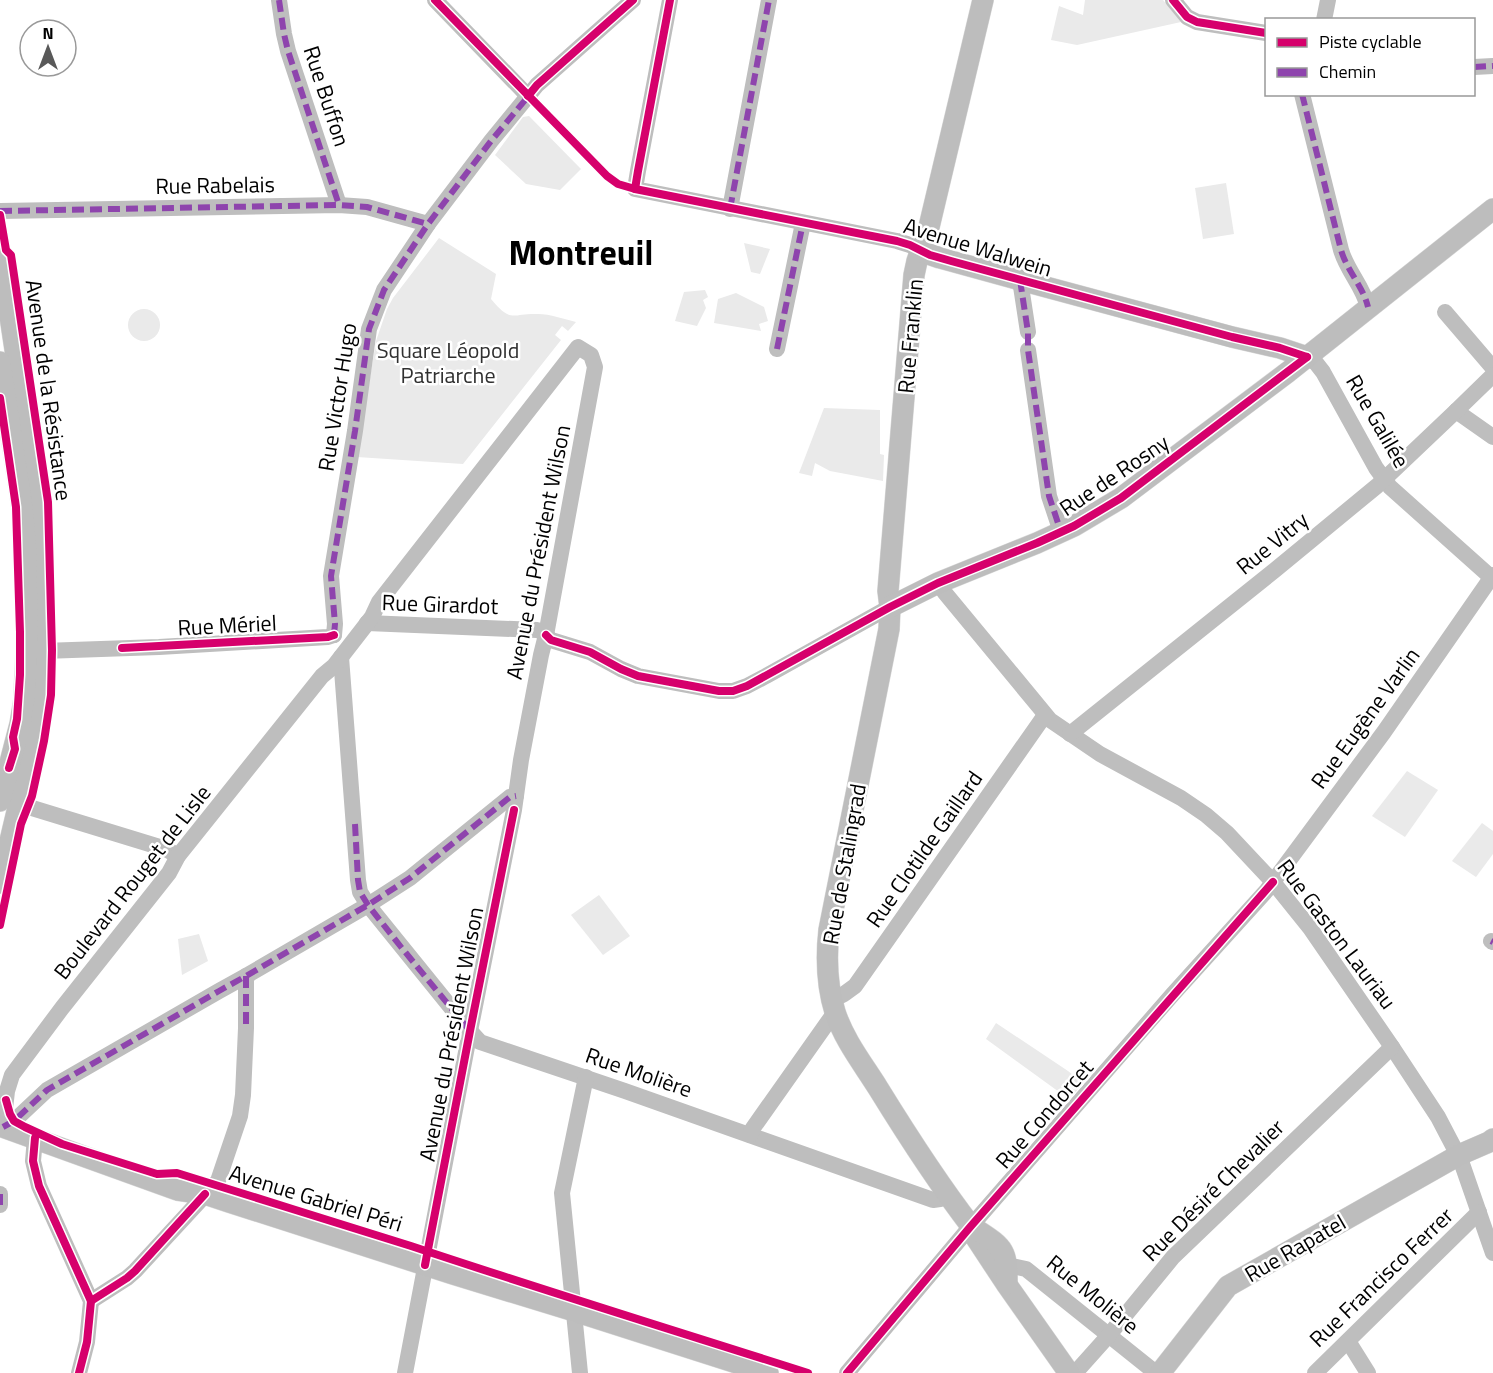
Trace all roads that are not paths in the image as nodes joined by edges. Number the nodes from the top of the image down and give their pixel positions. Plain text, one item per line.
1 (279, 0) edge
2 (435, 0) edge
3 (633, 0) edge
4 (670, 0) edge
5 (769, 0) edge
6 (983, 0) edge
7 (1173, 0) edge
8 (1328, 0) edge
9 (1324, 18) edge
10 (1265, 33) edge
11 (1493, 66) edge
12 (1475, 67) edge
13 (528, 96) junction
14 (1302, 96) edge
15 (339, 205) junction
16 (730, 209) junction
17 (1493, 209) edge
18 (0, 211) edge
19 (803, 223) junction
20 (428, 224) junction
21 (0, 250) edge
22 (920, 251) junction
23 (1020, 280) junction
24 (1368, 307) junction
25 (1445, 312) dead end
26 (1028, 332) dead end
27 (578, 347) joint
28 (777, 349) dead end
29 (1028, 350) dead end
30 (14, 354) edge
31 (1307, 357) junction
32 (1493, 368) edge
33 (1493, 375) edge
34 (1456, 411) junction
35 (1493, 437) edge
36 (1383, 479) junction
37 (1061, 532) junction
38 (1493, 577) edge
39 (938, 583) junction
40 (377, 605) junction
41 (890, 607) junction
42 (367, 623) junction
43 (546, 635) junction
44 (339, 645) junction
45 (43, 651) junction
46 (1045, 715) junction
47 (1070, 734) junction
48 (12, 770) edge
49 (516, 796) junction
50 (9, 803) edge
51 (178, 856) junction
52 (1273, 882) junction
53 (0, 883) edge
54 (368, 905) junction
55 (246, 976) junction
56 (834, 1006) junction
57 (470, 1030) junction
58 (1392, 1047) junction
59 (586, 1077) junction
60 (2, 1126) edge
61 (750, 1135) junction
62 (35, 1138) junction
63 (1493, 1139) edge
64 (1459, 1155) junction
65 (0, 1194) edge
66 (205, 1194) junction
67 (948, 1195) junction
68 (0, 1205) edge
69 (1479, 1212) junction
70 (971, 1226) junction
71 (1493, 1252) edge
72 (425, 1265) junction
73 (1004, 1273) junction
74 (91, 1301) junction
75 (574, 1311) junction
76 (1109, 1335) junction
77 (1348, 1341) junction
78 (79, 1373) edge
79 (405, 1373) edge
80 (580, 1373) edge
81 (768, 1373) edge
82 (847, 1373) edge
83 (1069, 1373) edge
84 (1075, 1373) edge
85 (1158, 1373) edge
86 (1315, 1373) edge
87 (1368, 1373) edge

1 - 15 street, Rue Buffon
2 - 13 street
3 - 13 street, Rue Victor Hugo
4 - 16 street, Avenue Walwein
5 - 16 street
6 - 22 main road, Rue Franklin
7 - 10 street
8 - 9 street
11 - 12 street
13 - 20 street, Rue Victor Hugo
14 - 24 street
15 - 18 street, Rue Rabelais
15 - 20 street, Rue Rabelais
16 - 19 street, Avenue Walwein
17 - 24 main road, Rue de Rosny
19 - 22 street, Avenue Walwein
19 - 28 street
20 - 44 street, Rue Victor Hugo
21 - 30 main road, Avenue de la Résistance
22 - 23 main road, Avenue Walwein
22 - 41 main road, Rue Franklin
23 - 26 street
23 - 31 main road, Avenue Walwein
24 - 31 main road, Rue de Rosny
25 - 32 street
27 - 40 street, Boulevard Rouget de Lisle
27 - 43 street, Avenue du Président Wilson
29 - 37 street
30 - 45 main road, Avenue de la Résistance
30 - 48 main road, Avenue de la Résistance
31 - 36 street, Rue Galilée
31 - 37 main road, Rue de Rosny
33 - 34 street, Rue Vitry
34 - 35 street
34 - 36 street, Rue Vitry
36 - 38 street, Rue Galilée
36 - 47 street, Rue Vitry
37 - 39 main road, Rue de Rosny
38 - 52 street, Rue Eugène Varlin
39 - 41 main road, Rue de Rosny
39 - 46 street, Rue Gaston Lauriau
40 - 42 street, Boulevard Rouget de Lisle
40 - 44 street, Boulevard Rouget de Lisle
41 - 43 street, Rue Girardot
41 - 56 main road, Rue de Stalingrad
42 - 43 street, Rue Girardot
42 - 44 street, Boulevard Rouget de Lisle
43 - 49 street, Avenue du Président Wilson
44 - 45 street, Rue Mériel
44 - 51 street, Boulevard Rouget de Lisle
44 - 54 street, Rue Victor Hugo
45 - 48 main road, Avenue de la Résistance
46 - 47 street, Rue Gaston Lauriau
46 - 56 street, Rue Clotilde Gaillard
47 - 52 street, Rue Gaston Lauriau
48 - 50 main road, Avenue de la Résistance
49 - 54 street
49 - 57 street, Avenue du Président Wilson
50 - 51 street
50 - 53 main road, Avenue de la Résistance
51 - 60 street, Boulevard Rouget de Lisle
52 - 58 street, Rue Gaston Lauriau
52 - 70 street, Rue Condorcet
54 - 55 street
54 - 57 street, Rue Molière
55 - 60 street
55 - 66 street
56 - 61 street, Rue Clotilde Gaillard
56 - 67 main road, Rue de Stalingrad
57 - 59 street, Rue Molière
57 - 72 street, Avenue du Président Wilson
58 - 64 street, Rue Gaston Lauriau
58 - 76 street, Rue Désiré Chevalier
59 - 61 street, Rue Molière
59 - 75 street
60 - 62 main road, Avenue Gabriel Péri
61 - 67 street, Rue Molière
62 - 66 main road, Avenue Gabriel Péri
62 - 74 street
63 - 64 main road, Rue Rapatel
64 - 69 street, Rue Gaston Lauriau
64 - 85 main road, Rue Rapatel
65 - 68 street
66 - 72 main road, Avenue Gabriel Péri
66 - 74 street
67 - 70 main road, Rue de Stalingrad
69 - 71 street, Rue Gaston Lauriau
69 - 77 street, Rue Francisco Ferrer
70 - 73 main road, Rue de Stalingrad
70 - 82 street, Rue Condorcet
72 - 75 main road, Avenue Gabriel Péri
72 - 79 street, Avenue du Président Wilson
73 - 76 street, Rue Molière
73 - 83 main road, Rue de Stalingrad
74 - 78 street
75 - 80 street
75 - 81 main road, Avenue Gabriel Péri
76 - 84 street, Rue Désiré Chevalier
76 - 85 street, Rue Molière
77 - 86 street, Rue Francisco Ferrer
77 - 87 street

